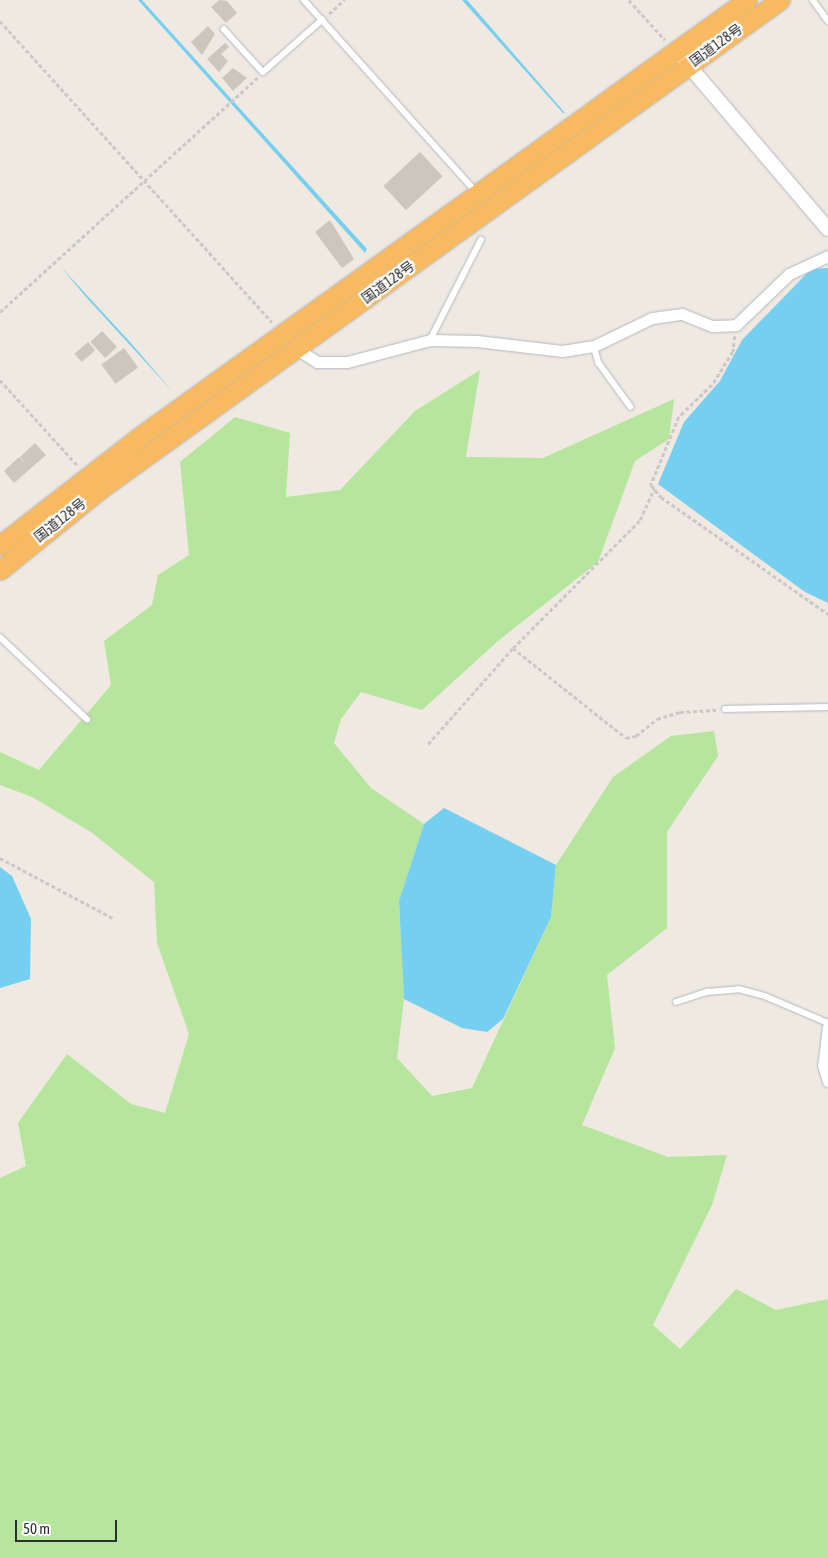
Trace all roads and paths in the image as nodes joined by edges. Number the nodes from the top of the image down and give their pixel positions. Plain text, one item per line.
1 (304, 0) edge
2 (344, 0) edge
3 (629, 0) edge
4 (747, 0) edge
5 (780, 0) edge
6 (812, 0) edge
7 (322, 20) junction
8 (828, 20) edge
9 (0, 21) edge
10 (224, 29) dead end
11 (683, 59) junction
12 (263, 72) junction
13 (144, 181) junction
14 (484, 202) junction
15 (828, 229) edge
16 (481, 240) dead end
17 (828, 256) edge
18 (0, 312) edge
19 (736, 325) junction
20 (430, 340) junction
21 (289, 342) junction
22 (594, 346) junction
23 (0, 380) edge
24 (631, 407) dead end
25 (87, 476) junction
26 (654, 488) junction
27 (0, 544) edge
28 (0, 570) edge
29 (828, 614) edge
30 (0, 638) edge
31 (513, 648) junction
32 (828, 708) edge
33 (725, 709) joint
34 (87, 719) dead end
35 (428, 744) dead end
36 (0, 858) edge
37 (113, 918) dead end
38 (676, 1002) dead end
39 (828, 1023) edge
40 (828, 1027) edge
41 (828, 1081) edge

1 - 7 lane
2 - 7 path
3 - 11 path
4 - 11 highway, 国道128号
5 - 11 highway, 国道128号
6 - 8 lane
7 - 12 lane
7 - 14 lane
9 - 13 path
10 - 12 lane
11 - 14 highway, 国道128号
11 - 15 street
12 - 13 path
13 - 18 path
13 - 21 path
14 - 21 highway, 国道128号
16 - 20 lane
17 - 19 street
19 - 22 street
19 - 26 path
20 - 21 street
20 - 22 street
21 - 25 highway, 国道128号
21 - 28 highway, 国道128号
22 - 24 lane
23 - 25 path
25 - 27 highway, 国道128号
26 - 29 path
26 - 31 path
30 - 34 lane
31 - 33 path
31 - 35 path
32 - 33 lane
36 - 37 path
38 - 39 lane
40 - 41 street

